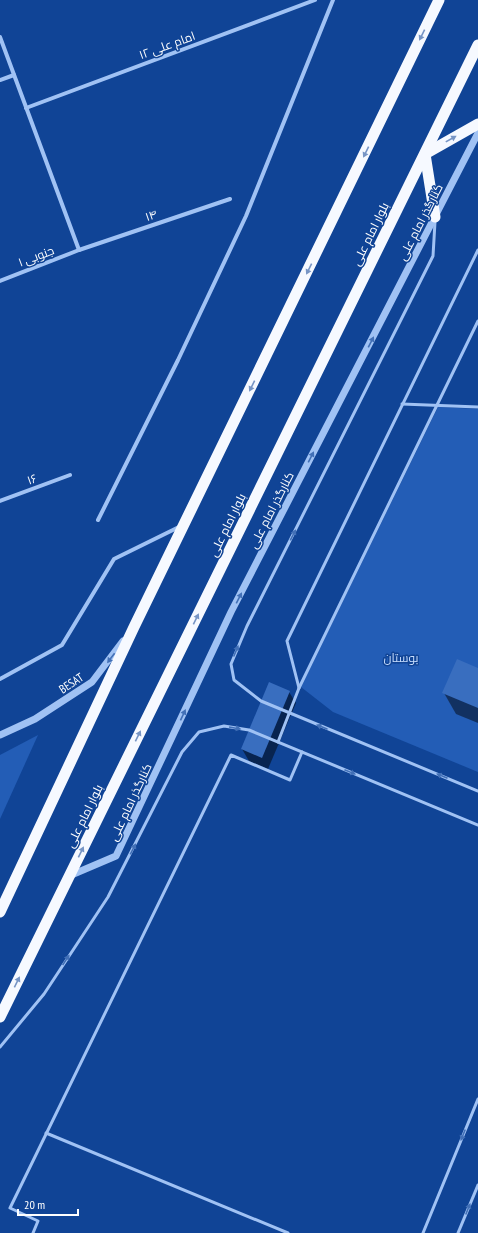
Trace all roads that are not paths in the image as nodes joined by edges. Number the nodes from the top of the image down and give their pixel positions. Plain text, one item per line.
1 (315, 0) edge
2 (332, 0) edge
3 (439, 0) edge
4 (0, 37) edge
5 (478, 45) edge
6 (14, 75) junction
7 (0, 80) edge
8 (26, 108) junction
9 (478, 124) edge
10 (478, 133) edge
11 (425, 154) junction
12 (230, 199) dead end
13 (435, 217) junction
14 (79, 250) junction
15 (478, 250) edge
16 (0, 280) edge
17 (478, 321) edge
18 (402, 404) junction
19 (437, 406) junction
20 (478, 407) edge
21 (70, 475) dead end
22 (0, 501) edge
23 (98, 520) dead end
24 (185, 524) junction
25 (134, 627) junction
26 (0, 679) edge
27 (299, 688) junction
28 (290, 713) junction
29 (0, 734) edge
30 (278, 742) junction
31 (302, 752) junction
32 (478, 791) edge
33 (478, 825) edge
34 (69, 876) junction
35 (0, 912) edge
36 (0, 1017) edge
37 (0, 1047) edge
38 (478, 1099) edge
39 (46, 1133) junction
40 (478, 1185) edge
41 (33, 1233) edge
42 (288, 1233) edge
43 (423, 1233) edge
44 (458, 1233) edge

1 - 8 street, امام علی ۱۲
2 - 23 street
3 -> 24 highway
4 - 6 street
5 - 11 highway, بلوار امام علی
6 - 7 street
6 - 8 street
8 - 14 street
11 -> 9 highway
10 - 13 street, کنارگذر امام علی
11 - 13 highway
34 -> 11 highway, بلوار امام علی
12 - 14 street, ۱۴
28 -> 13 lane
34 -> 13 street, کنارگذر امام علی
14 - 16 street, ۱ جنوبی
15 - 18 lane
17 - 19 lane
18 - 19 lane
18 - 27 lane
19 - 20 lane
19 - 27 lane
21 - 22 street, ۱۶
24 - 25 highway
24 - 26 street
25 -> 29 street, BESAT
25 - 35 highway
27 - 28 lane
28 - 30 lane
32 -> 28 lane
30 - 31 lane
37 -> 30 lane
31 -> 33 lane
31 - 39 lane
36 -> 34 highway, بلوار امام علی
38 -> 43 lane
39 - 41 lane
39 - 42 lane
44 -> 40 lane

